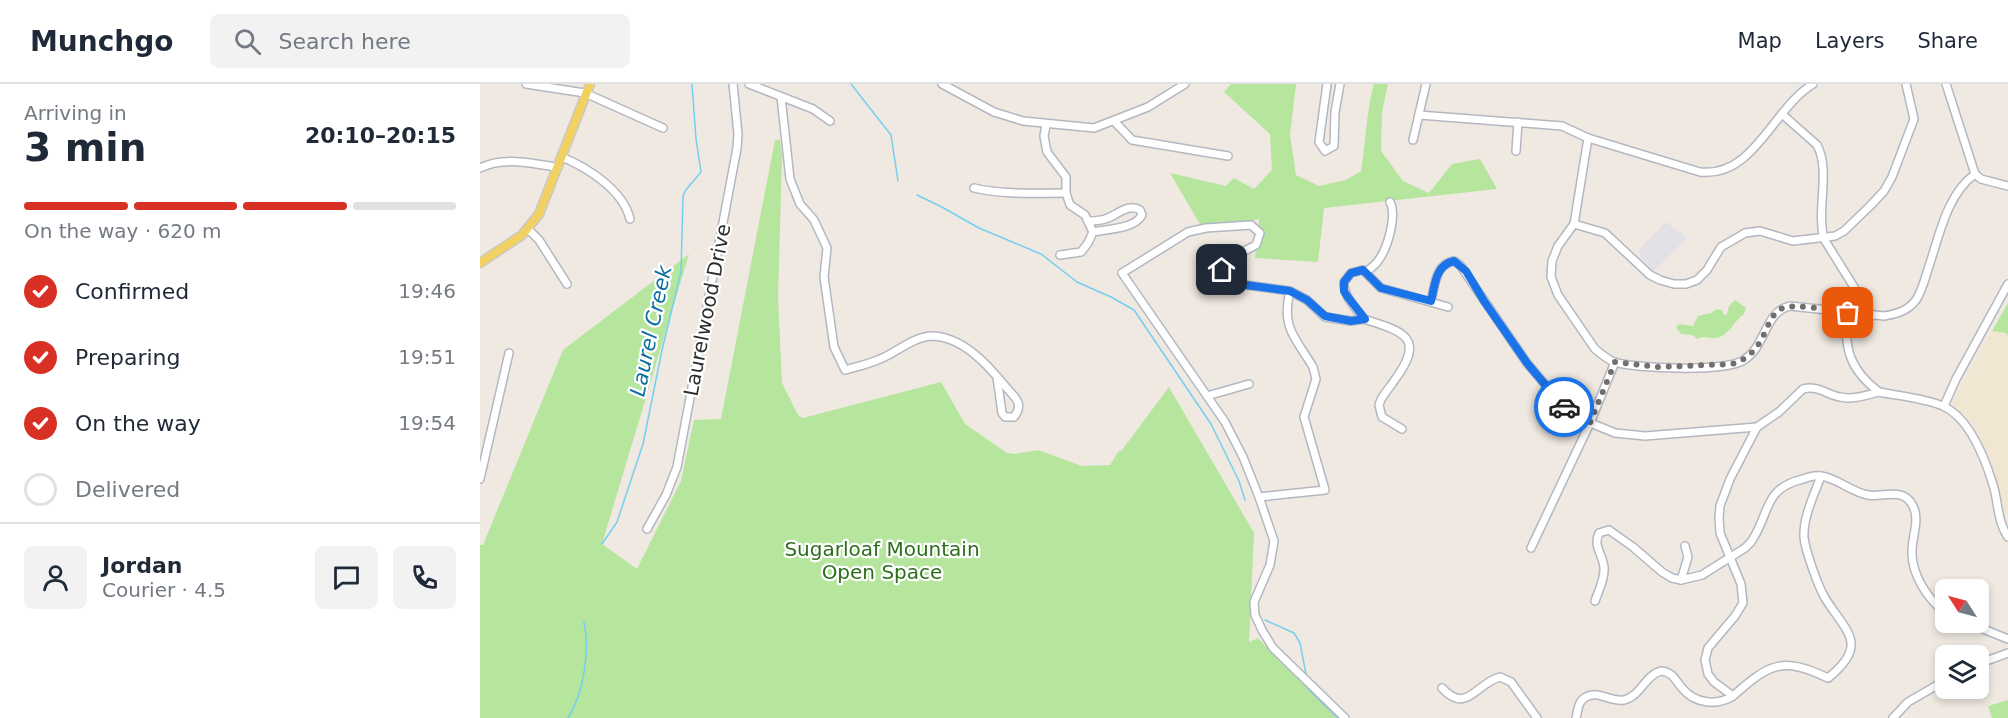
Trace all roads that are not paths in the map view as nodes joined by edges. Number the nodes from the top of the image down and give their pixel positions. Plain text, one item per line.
1 (526, 84) edge
2 (590, 84) edge
3 (733, 84) edge
4 (749, 84) edge
5 (942, 84) edge
6 (1185, 84) edge
7 (1327, 84) edge
8 (1340, 84) edge
9 (1426, 84) edge
10 (1813, 84) edge
11 (1906, 84) edge
12 (1946, 84) edge
13 (585, 93) junction
14 (781, 97) junction
15 (1782, 114) junction
16 (1419, 115) junction
17 (830, 121) dead end
18 (1114, 122) junction
19 (1518, 122) junction
20 (1046, 125) junction
21 (663, 128) dead end
22 (1588, 138) junction
23 (1413, 140) dead end
24 (1516, 151) dead end
25 (1228, 156) dead end
26 (562, 157) junction
27 (558, 167) junction
28 (480, 168) edge
29 (1975, 174) junction
30 (2008, 186) edge
31 (974, 188) dead end
32 (1066, 193) junction
33 (1390, 202) dead end
34 (630, 219) dead end
35 (1088, 221) junction
36 (1574, 224) junction
37 (528, 229) junction
38 (1093, 232) junction
39 (1824, 239) junction
40 (1060, 255) dead end
41 (480, 263) edge
42 (1366, 272) junction
43 (567, 284) dead end
44 (2008, 284) edge
45 (1290, 291) junction
46 (1431, 301) junction
47 (1448, 307) dead end
48 (1848, 313) junction
49 (1872, 316) junction
50 (1365, 319) junction
51 (508, 353) dead end
52 (1615, 362) junction
53 (997, 377) junction
54 (1249, 384) dead end
55 (1879, 392) junction
56 (1207, 396) junction
57 (1944, 406) junction
58 (1590, 423) junction
59 (1757, 427) junction
60 (1402, 429) dead end
61 (484, 451) edge
62 (1821, 476) junction
63 (480, 479) edge
64 (1259, 497) junction
65 (647, 529) dead end
66 (2008, 537) edge
67 (1685, 546) dead end
68 (1531, 549) dead end
69 (1730, 558) junction
70 (1681, 580) junction
71 (1595, 601) dead end
72 (1935, 605) edge
73 (1989, 631) edge
74 (2008, 639) edge
75 (2008, 653) edge
76 (1989, 660) edge
77 (1935, 686) edge
78 (1442, 688) dead end
79 (1733, 696) junction
80 (1345, 718) edge
81 (1537, 718) edge
82 (1576, 718) edge
83 (1893, 718) edge

1 - 13 street
2 - 13 main road
3 - 65 street, Laurelwood Drive
4 - 14 street
5 - 20 street
6 - 18 street
7 - 8 street
9 - 16 street
10 - 15 street
11 - 39 street
12 - 29 street
13 - 21 street
13 - 26 main road
14 - 17 street
14 - 53 street
15 - 22 street
15 - 39 street
16 - 19 street
16 - 23 street
18 - 20 street
18 - 25 street
19 - 22 street
19 - 24 street
20 - 32 street
22 - 36 street
26 - 27 main road
26 - 34 street
27 - 28 street
27 - 37 main road
29 - 30 street
29 - 49 street
31 - 32 street
32 - 35 street
33 - 42 street
35 - 38 street
35 - 38 street
36 - 39 street
36 - 52 street
37 - 41 main road
37 - 43 street
38 - 40 street
39 - 49 street
42 - 46 street
42 - 50 street
44 - 57 street
45 - 50 street
45 - 56 street
45 - 64 street
46 - 47 street
46 - 58 street
48 - 49 street
48 - 52 street
48 - 55 street
50 - 60 street
51 - 61 street
52 - 58 street
53 - 53 street
54 - 56 street
55 - 57 street
55 - 59 street
56 - 64 street
57 - 66 street
58 - 59 street
58 - 68 street
59 - 69 street
61 - 63 street
62 - 69 street
62 - 72 street
62 - 79 street
64 - 80 street
67 - 70 street
69 - 70 street
69 - 79 street
70 - 71 street
73 - 74 street
75 - 76 street
77 - 83 street
78 - 81 street
79 - 82 street

